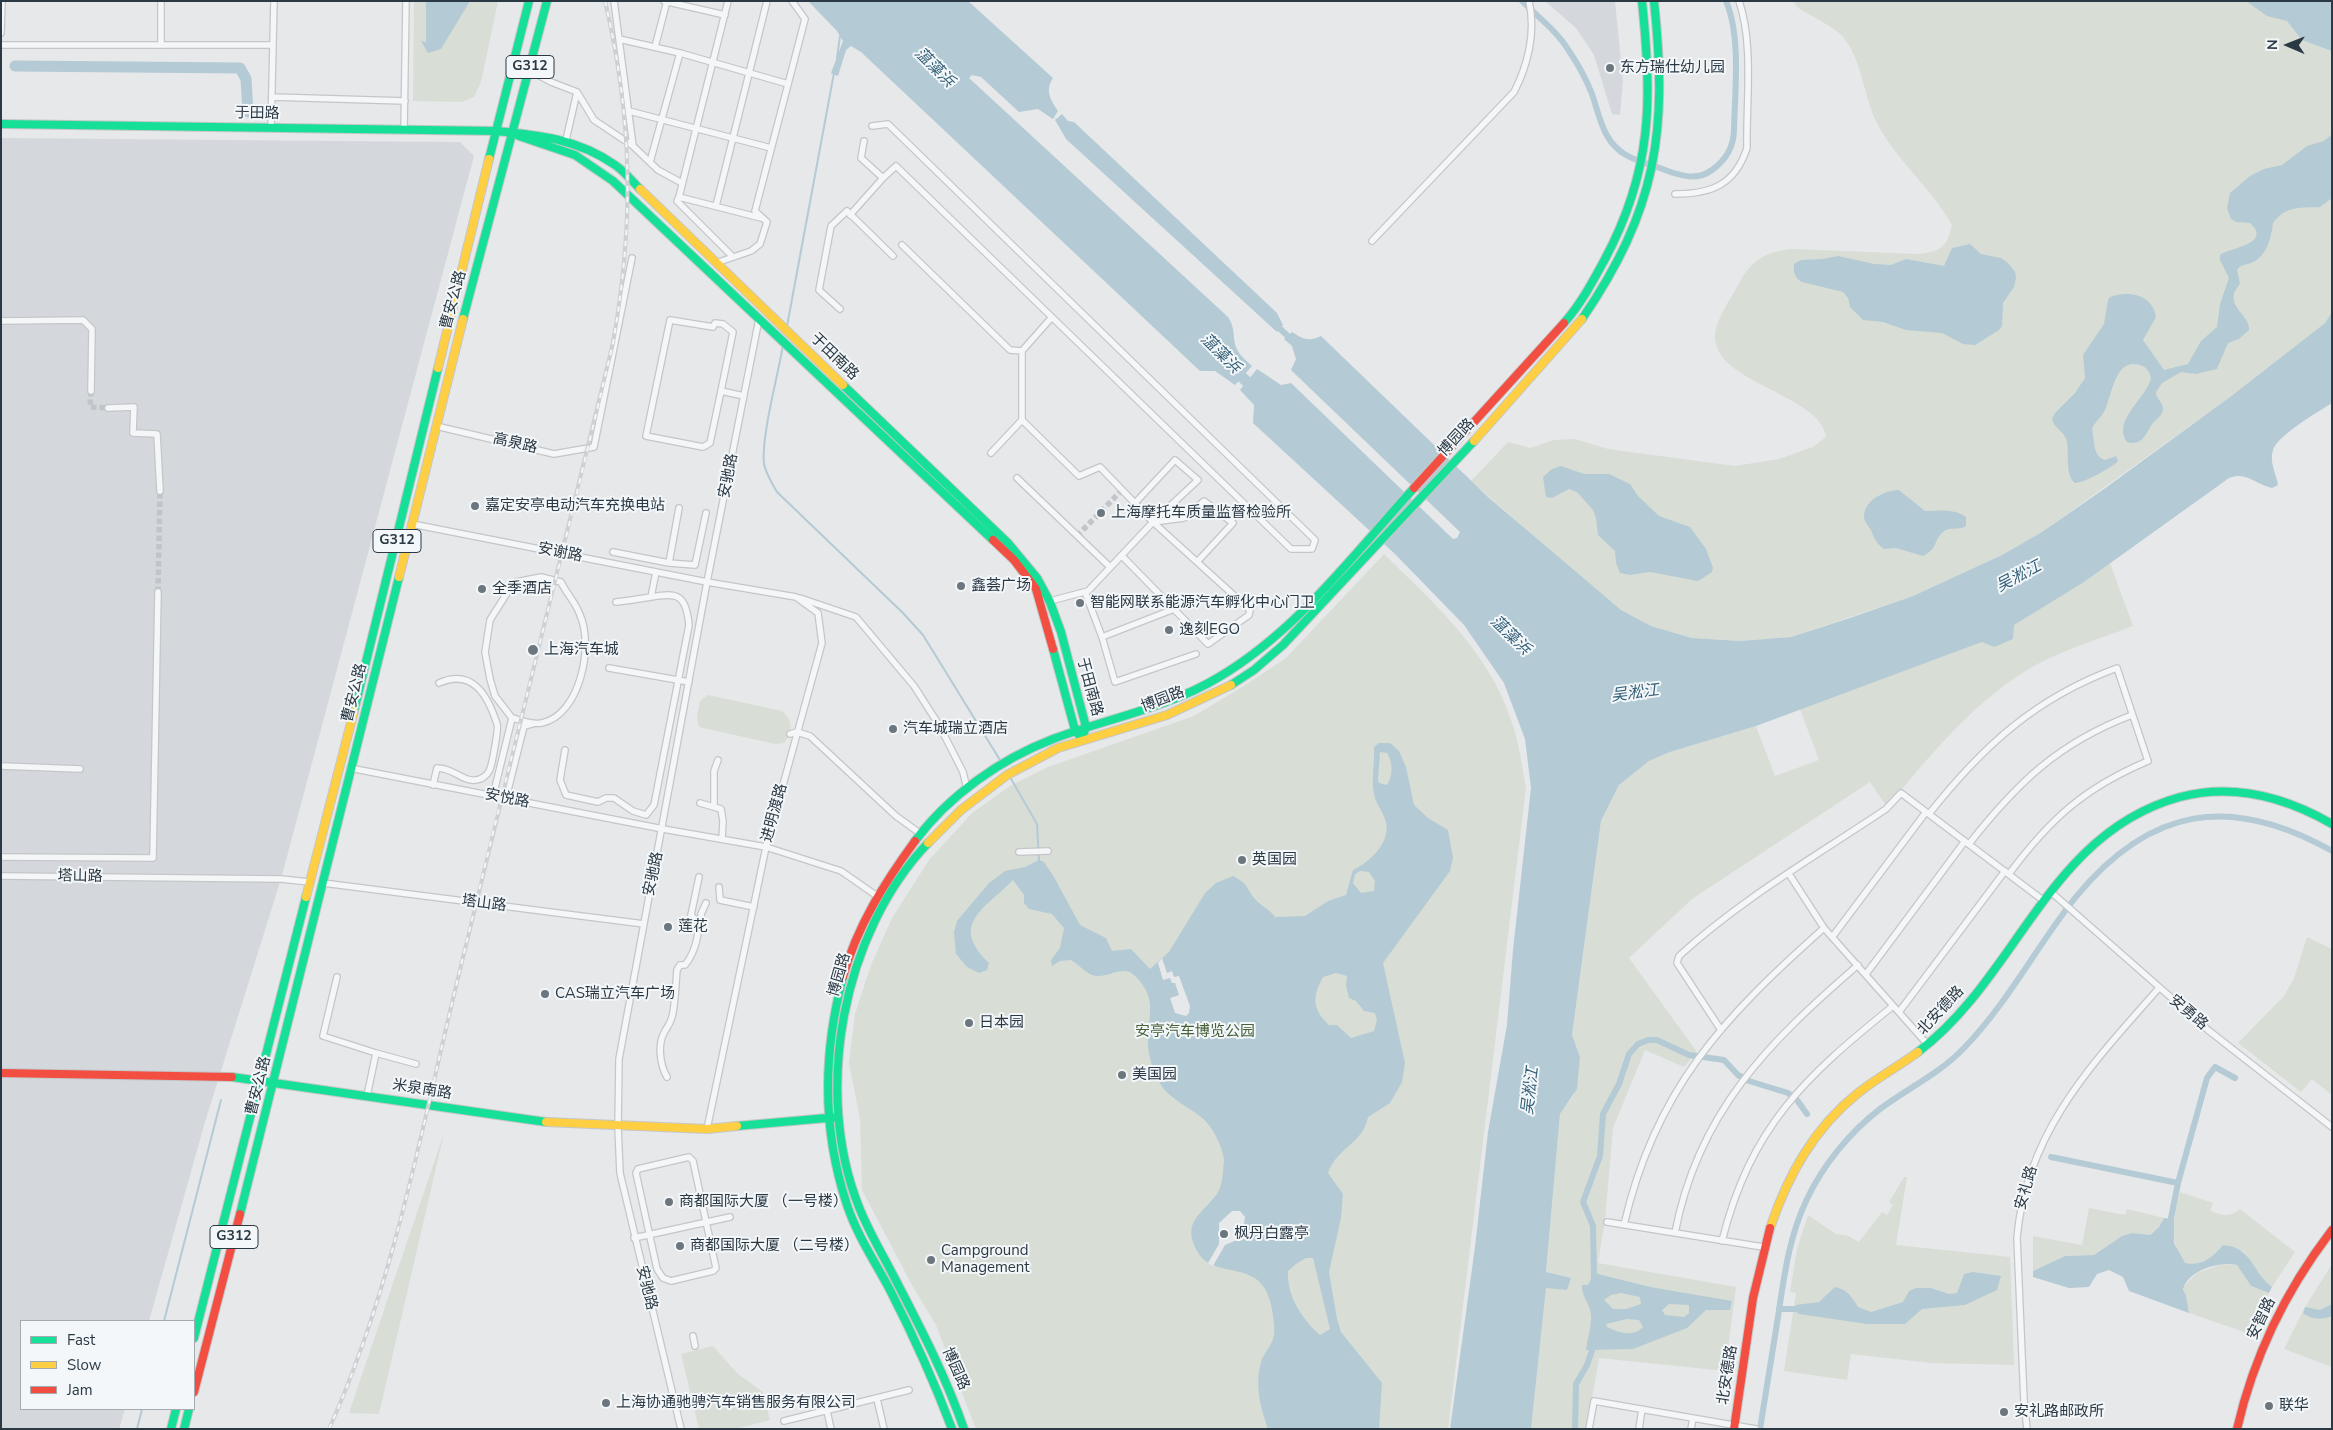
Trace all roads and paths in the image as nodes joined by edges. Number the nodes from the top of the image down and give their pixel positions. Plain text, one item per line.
1 (2, 1) edge
2 (161, 1) edge
3 (274, 1) edge
4 (406, 1) edge
5 (529, 1) edge
6 (547, 1) edge
7 (614, 1) edge
8 (728, 1) edge
9 (767, 1) edge
10 (792, 1) edge
11 (1529, 1) edge
12 (1642, 1) edge
13 (1654, 1) edge
14 (1739, 1) edge
15 (666, 2) edge
16 (725, 15) junction
17 (1, 33) edge
18 (619, 39) junction
19 (1, 45) edge
20 (160, 45) junction
21 (273, 45) junction
22 (655, 47) junction
23 (680, 53) junction
24 (713, 62) junction
25 (529, 70) junction
26 (749, 73) junction
27 (788, 84) junction
28 (577, 92) junction
29 (272, 98) junction
30 (404, 101) junction
31 (629, 111) junction
32 (661, 120) junction
33 (1, 124) edge
34 (872, 126) dead end
35 (271, 128) junction
36 (696, 129) junction
37 (404, 130) junction
38 (496, 131) junction
39 (512, 133) junction
40 (733, 138) junction
41 (566, 140) junction
42 (864, 141) dead end
43 (633, 146) junction
44 (772, 148) junction
45 (650, 162) junction
46 (884, 178) junction
47 (682, 183) junction
48 (1675, 194) dead end
49 (679, 197) junction
50 (716, 206) junction
51 (850, 214) junction
52 (763, 218) junction
53 (1372, 241) dead end
54 (902, 245) dead end
55 (892, 256) dead end
56 (734, 257) junction
57 (632, 258) dead end
58 (716, 262) junction
59 (840, 308) dead end
60 (1052, 318) junction
61 (759, 319) junction
62 (1, 321) edge
63 (1022, 351) junction
64 (91, 391) tunnel mouth
65 (721, 391) junction
66 (744, 396) junction
67 (108, 408) tunnel mouth
68 (1022, 420) junction
69 (436, 426) junction
70 (990, 453) dead end
71 (1017, 478) dead end
72 (160, 491) tunnel mouth
73 (956, 498) junction
74 (1134, 503) junction
75 (679, 508) dead end
76 (706, 513) dead end
77 (1153, 522) junction
78 (412, 524) junction
79 (613, 552) dead end
80 (1122, 556) junction
81 (1197, 562) junction
82 (669, 563) junction
83 (1110, 567) junction
84 (656, 572) junction
85 (707, 582) junction
86 (158, 592) tunnel mouth
87 (1085, 592) junction
88 (651, 597) junction
89 (796, 597) junction
90 (1050, 601) junction
91 (616, 602) dead end
92 (1174, 609) junction
93 (1102, 637) junction
94 (1196, 654) dead end
95 (609, 668) dead end
96 (678, 680) junction
97 (689, 682) junction
98 (439, 683) dead end
99 (2132, 715) junction
100 (512, 718) junction
101 (534, 723) junction
102 (1086, 727) junction
103 (1075, 730) junction
104 (797, 732) junction
105 (790, 734) dead end
106 (1083, 740) junction
107 (565, 750) dead end
108 (718, 760) dead end
109 (1, 766) edge
110 (350, 768) junction
111 (80, 769) dead end
112 (433, 784) junction
113 (967, 789) junction
114 (493, 796) junction
115 (514, 800) junction
116 (700, 803) dead end
117 (714, 806) junction
118 (1927, 813) junction
119 (2332, 824) edge
120 (663, 830) junction
121 (921, 834) junction
122 (722, 839) junction
123 (1967, 843) junction
124 (766, 847) junction
125 (1048, 851) dead end
126 (1020, 852) dead end
127 (1, 858) edge
128 (2007, 873) junction
129 (1789, 874) junction
130 (1, 876) edge
131 (700, 877) dead end
132 (310, 882) junction
133 (323, 883) junction
134 (719, 887) dead end
135 (2050, 892) junction
136 (877, 896) junction
137 (2044, 901) junction
138 (706, 903) dead end
139 (754, 907) junction
140 (644, 924) junction
141 (699, 924) junction
142 (1824, 928) junction
143 (1833, 936) junction
144 (1858, 965) junction
145 (1866, 974) junction
146 (337, 977) dead end
147 (2159, 988) junction
148 (1893, 1006) junction
149 (1899, 1012) junction
150 (1721, 1030) junction
151 (1928, 1045) junction
152 (376, 1053) junction
153 (416, 1064) dead end
154 (1, 1073) edge
155 (667, 1077) dead end
156 (258, 1080) junction
157 (274, 1082) junction
158 (367, 1096) junction
159 (838, 1117) junction
160 (827, 1118) junction
161 (618, 1127) junction
162 (2332, 1127) edge
163 (707, 1130) junction
164 (730, 1217) dead end
165 (706, 1222) junction
166 (1607, 1222) dead end
167 (1624, 1225) junction
168 (2332, 1230) edge
169 (1675, 1233) junction
170 (650, 1235) junction
171 (634, 1238) junction
172 (1722, 1241) junction
173 (1763, 1248) junction
174 (195, 1334) edge
175 (693, 1336) dead end
176 (695, 1346) dead end
177 (195, 1388) edge
178 (909, 1390) dead end
179 (877, 1399) junction
180 (1642, 1409) junction
181 (176, 1410) edge
182 (189, 1410) edge
183 (827, 1411) junction
184 (1693, 1418) junction
185 (784, 1421) dead end
186 (1734, 1427) edge
187 (1754, 1428) edge
188 (171, 1429) edge
189 (184, 1429) edge
190 (681, 1429) edge
191 (831, 1429) edge
192 (884, 1429) edge
193 (952, 1429) edge
194 (964, 1429) edge
195 (1589, 1429) edge
196 (1639, 1429) edge
197 (1691, 1429) edge
198 (2027, 1429) edge
199 (2236, 1429) edge

1 - 17 street
2 - 20 street
3 - 21 street
4 - 30 street
5 - 38 main road, 曹安公路 / G312
6 - 25 main road, 曹安公路 / G312
7 - 18 street
8 - 16 street
9 - 26 street
10 - 27 street
11 - 53 street
12 - 102 main road, 博园路
13 - 106 main road, 博园路
14 - 48 street
15 - 16 street
15 - 22 street
16 - 24 street
18 - 22 street
18 - 31 street
19 - 20 street
20 - 21 street
21 - 29 street
22 - 23 street
23 - 24 street
23 - 32 street
24 - 26 street
24 - 36 street
25 - 28 street
25 - 39 main road, 曹安公路 / G312
26 - 27 street
26 - 40 street
27 - 44 street
28 - 41 street
28 - 43 street
29 - 30 street
29 - 35 street
30 - 37 street
31 - 32 street
31 - 43 street
32 - 36 street
32 - 45 street
33 - 35 main road, 于田路
34 - 60 street
35 - 37 main road, 于田路
36 - 40 street
36 - 47 street
37 - 38 main road, 于田路
38 - 39 main road, 于田路
38 - 132 main road, 曹安公路 / G312
39 - 41 main road, 于田南路
39 - 61 main road, 于田南路
39 - 69 main road, 曹安公路 / G312
40 - 44 street
40 - 50 street
41 - 58 main road, 于田南路
42 - 46 street
43 - 45 street
44 - 52 street
45 - 47 street
46 - 51 street
46 - 60 street
47 - 49 street
49 - 50 street
49 - 56 street
50 - 52 street
51 - 55 street
51 - 59 street
52 - 56 street
54 - 63 street
56 - 58 street
57 - 69 street, 高泉路
58 - 73 main road, 于田南路
60 - 63 street
61 - 66 street, 安驰路
61 - 73 main road, 于田南路
62 - 64 street
63 - 68 street
65 - 65 street
65 - 66 street
66 - 85 street, 安驰路
67 - 72 street
68 - 70 street
68 - 74 street
69 - 78 main road, 曹安公路 / G312
71 - 83 street
73 - 90 main road, 于田南路
73 - 103 main road, 于田南路
74 - 77 street
74 - 77 street
75 - 82 street
76 - 82 street
77 - 80 street
77 - 81 street
77 - 81 street
78 - 84 street, 安谢路
78 - 110 main road, 曹安公路 / G312
79 - 82 street
80 - 83 street
80 - 92 street
81 - 92 street
83 - 87 street
84 - 85 street, 安谢路
84 - 88 street
85 - 89 street, 进明渡路
85 - 97 street, 安驰路
86 - 127 street
87 - 90 street
87 - 93 street
88 - 91 street
88 - 96 street
89 - 104 street, 进明渡路
89 - 113 street
90 - 102 main road, 于田南路
92 - 93 street
93 - 94 street
95 - 96 street
96 - 97 street
96 - 107 street
97 - 120 street, 安驰路
98 - 112 street
99 - 118 street
99 - 123 street
99 - 128 street
100 - 101 street
100 - 101 street
100 - 114 street
101 - 115 street
102 - 103 main road, 博园路
102 - 106 main road, 于田南路
103 - 106 main road, 于田南路
103 - 113 main road, 博园路
104 - 105 street
104 - 121 street
104 - 124 street, 进明渡路
106 - 159 main road, 博园路
108 - 117 street
109 - 111 street
110 - 112 street, 安悦路
110 - 133 main road, 曹安公路 / G312
112 - 114 street, 安悦路
113 - 121 main road, 博园路
114 - 115 street, 安悦路
115 - 120 street, 安悦路
116 - 117 street
117 - 122 street
118 - 123 street
118 - 129 street
118 - 143 street
119 - 135 main road, 北安德路
120 - 122 street, 安悦路
120 - 140 street, 安驰路
121 - 136 main road, 博园路
122 - 124 street, 安悦路
123 - 128 street
123 - 145 street
124 - 136 street, 安悦路
124 - 139 street, 进明渡路
125 - 126 street
128 - 137 street
128 - 149 street
129 - 142 street
129 - 150 street
130 - 132 street, 塔山路
131 - 141 street
132 - 156 main road, 曹安公路 / G312
133 - 140 street, 塔山路
133 - 157 main road, 曹安公路 / G312
134 - 139 street
135 - 137 main road, 北安德路
135 - 147 street, 安勇路
136 - 160 main road, 博园路
137 - 151 main road, 北安德路
138 - 141 street
139 - 163 street, 进明渡路
140 - 161 street, 安驰路
141 - 155 street
142 - 143 street
142 - 150 street
143 - 144 street
144 - 145 street
144 - 169 street
145 - 148 street
146 - 152 street
147 - 162 street, 安勇路
147 - 198 street, 安礼路
148 - 149 street
148 - 172 street
149 - 151 street
150 - 167 street
151 - 173 main road, 北安德路
152 - 153 street
152 - 158 street
154 - 156 main road, 米泉南路
156 - 157 main road, 米泉南路
156 - 174 main road, 曹安公路 / G312
157 - 158 main road, 米泉南路
157 - 177 main road, 曹安公路 / G312
158 - 161 main road, 米泉南路
159 - 160 main road, 米泉南路
159 - 194 main road, 博园路
160 - 163 main road, 米泉南路
160 - 193 main road, 博园路
161 - 163 main road, 米泉南路
161 - 171 street, 安驰路
164 - 165 street
165 - 170 street
165 - 170 street
165 - 170 street
166 - 167 street
167 - 169 street
168 - 199 main road, 安智路
169 - 172 street
170 - 171 street
171 - 190 street, 安驰路
172 - 173 street
173 - 186 main road, 北安德路
175 - 176 street
178 - 179 street
179 - 183 street
179 - 192 street
180 - 184 street
180 - 195 street
180 - 196 street
181 - 188 main road
182 - 189 main road
183 - 185 street
183 - 191 street
184 - 186 street
184 - 197 street
186 - 187 street

